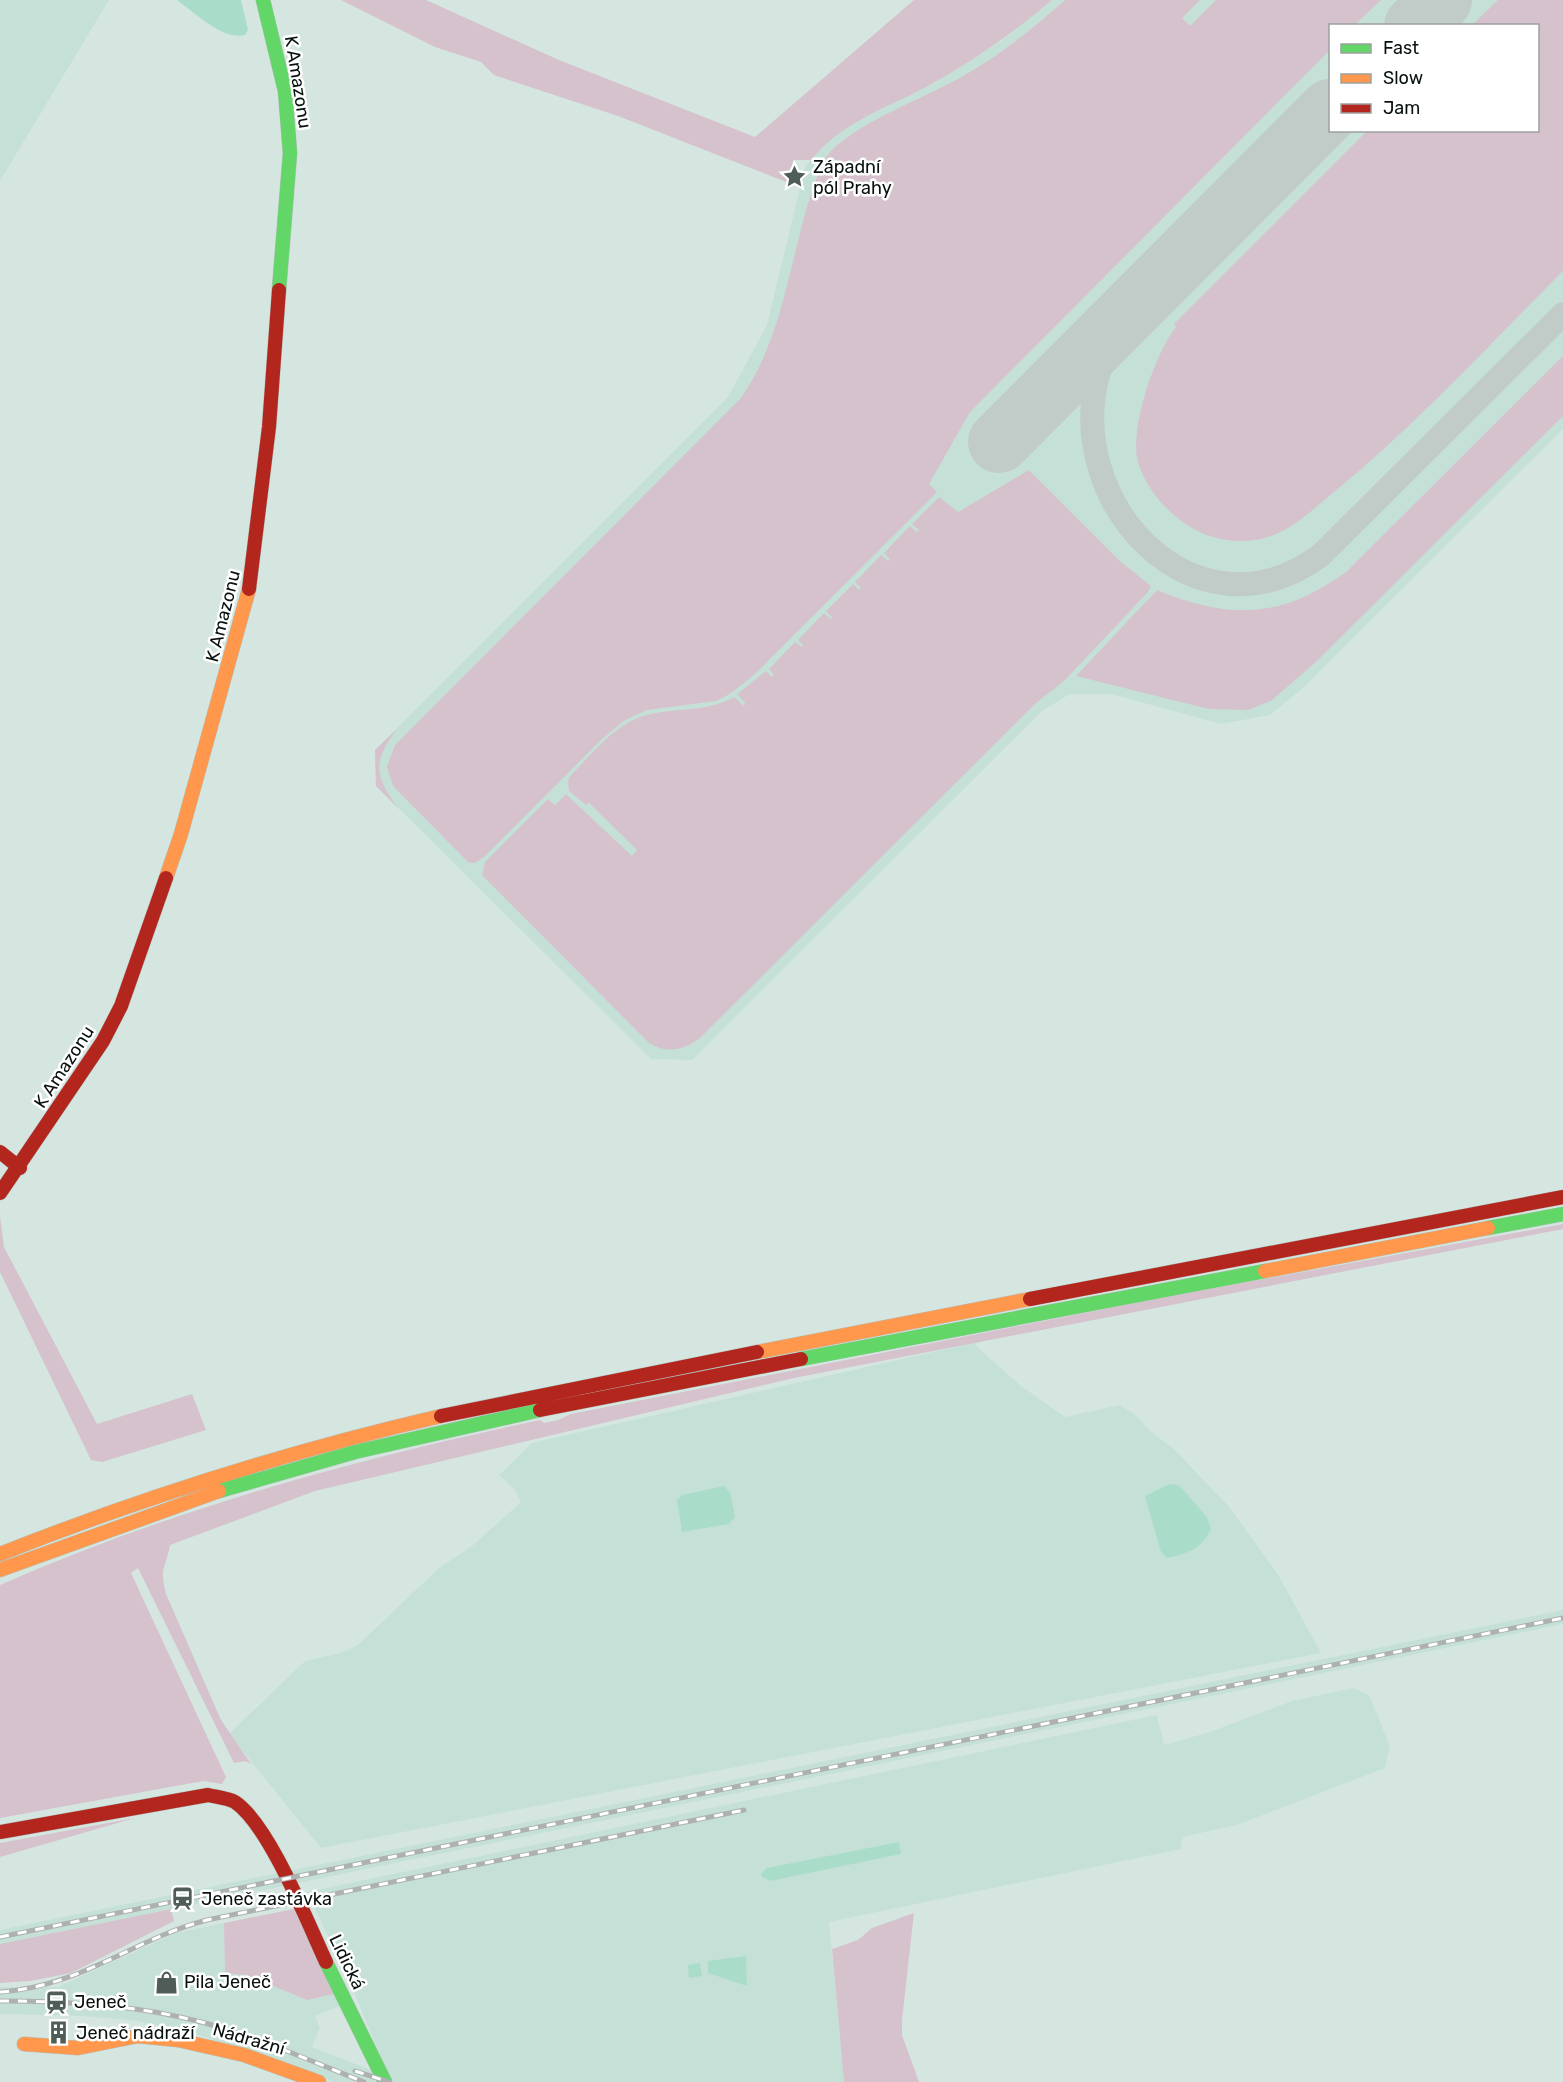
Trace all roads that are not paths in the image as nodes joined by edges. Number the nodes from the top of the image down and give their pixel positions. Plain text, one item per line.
1 (263, 0) edge
2 (0, 1152) edge
3 (20, 1168) junction
4 (0, 1194) edge
5 (1563, 1197) edge
6 (1563, 1214) edge
7 (0, 1554) edge
8 (0, 1570) edge
9 (0, 1832) edge
10 (24, 2044) dead end
11 (319, 2082) edge
12 (385, 2082) edge

1 - 3 main road, K Amazonu
2 - 3 main road
3 - 4 main road, K Amazonu
5 - 7 main road
6 - 8 main road
9 - 12 main road, Lidická
10 - 11 main road, Nádražní

